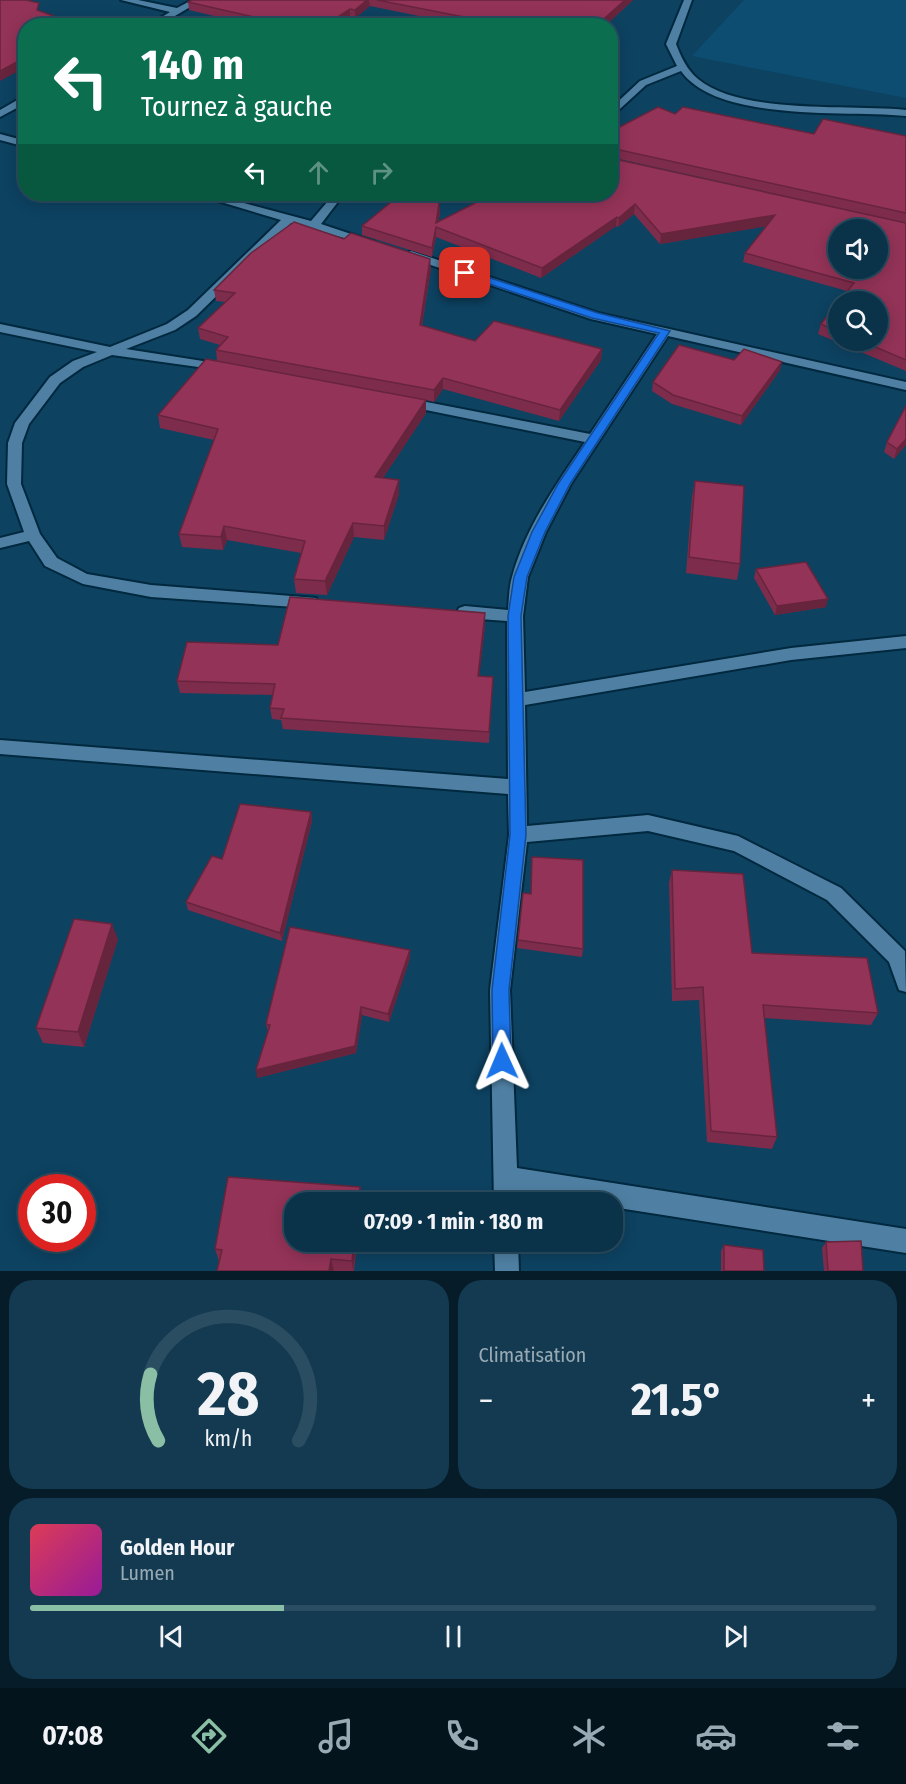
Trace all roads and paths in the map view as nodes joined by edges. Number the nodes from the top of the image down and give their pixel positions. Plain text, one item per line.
1 (125, 0) edge
2 (198, 0) edge
3 (688, 0) edge
4 (178, 11) junction
5 (165, 18) edge
6 (681, 68) junction
7 (18, 103) edge
8 (618, 107) edge
9 (1, 113) edge
10 (906, 113) edge
11 (0, 137) edge
12 (18, 142) edge
13 (224, 201) edge
14 (333, 201) edge
15 (290, 217) junction
16 (314, 225) junction
17 (379, 245) edge
18 (400, 252) edge
19 (0, 328) edge
20 (665, 331) junction
21 (111, 351) junction
22 (235, 370) edge
23 (906, 386) edge
24 (397, 400) edge
25 (594, 439) junction
26 (33, 535) junction
27 (0, 543) edge
28 (327, 603) edge
29 (444, 611) edge
30 (515, 616) junction
31 (906, 642) edge
32 (516, 699) junction
33 (0, 747) edge
34 (517, 787) junction
35 (518, 835) junction
36 (906, 984) edge
37 (506, 1178) junction
38 (506, 1192) edge
39 (906, 1241) edge
40 (506, 1252) edge
41 (507, 1271) edge

1 - 4 street
2 - 4 street
3 - 6 street
4 - 5 street
6 - 8 street
6 - 10 street
7 - 9 street
11 - 12 street
13 - 15 street
14 - 16 street
15 - 16 street
15 - 21 street
16 - 17 street
18 - 20 street
19 - 21 street
20 - 23 street
20 - 25 street
21 - 22 street
21 - 26 street
24 - 25 street
25 - 30 street
26 - 27 street
26 - 28 street
29 - 30 street
30 - 32 street
31 - 32 street
32 - 34 street
33 - 34 street
34 - 35 street
35 - 36 street
35 - 37 street
37 - 38 street
37 - 39 street
40 - 41 street

